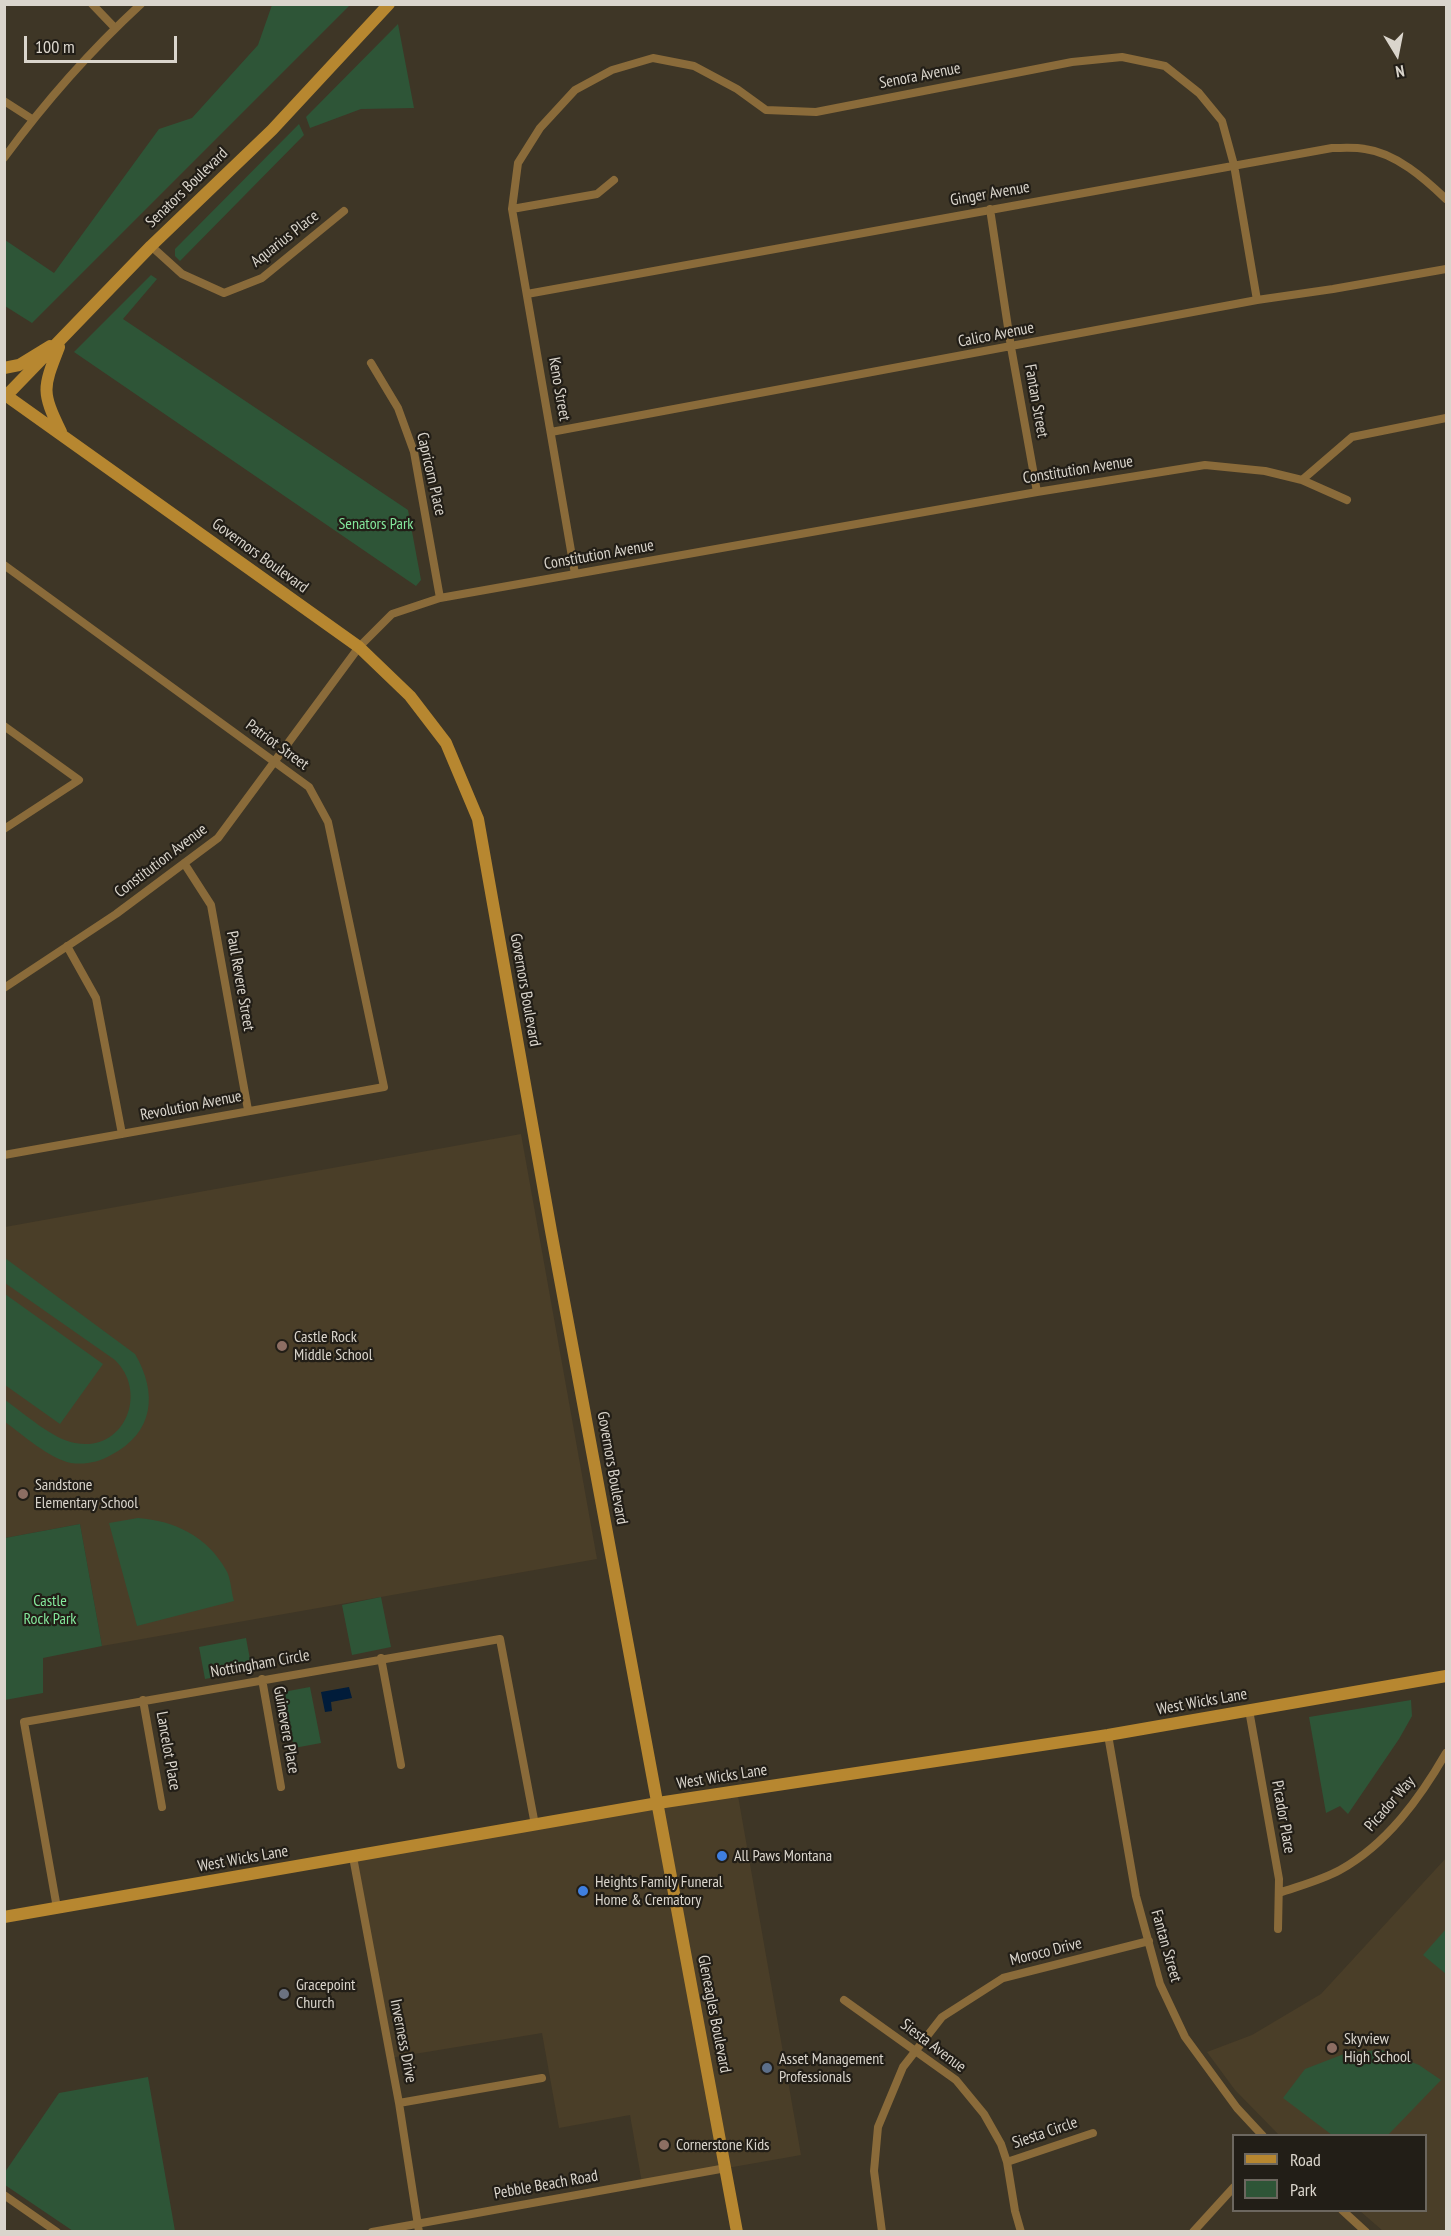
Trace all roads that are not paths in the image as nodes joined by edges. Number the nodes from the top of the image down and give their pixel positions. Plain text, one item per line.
1 (92, 4) edge
2 (141, 4) edge
3 (389, 4) edge
4 (115, 28) junction
5 (4, 102) edge
6 (33, 119) junction
7 (4, 158) edge
8 (1234, 165) junction
9 (614, 180) dead end
10 (1446, 199) edge
11 (512, 209) junction
12 (990, 209) junction
13 (344, 211) dead end
14 (151, 246) junction
15 (1446, 269) edge
16 (527, 294) junction
17 (1257, 300) junction
18 (61, 340) junction
19 (1011, 347) junction
20 (371, 363) dead end
21 (4, 368) edge
22 (6, 394) edge
23 (1446, 418) edge
24 (551, 432) junction
25 (62, 435) junction
26 (1302, 480) junction
27 (1037, 492) junction
28 (1347, 500) dead end
29 (4, 565) edge
30 (574, 574) junction
31 (440, 598) junction
32 (359, 647) junction
33 (4, 726) edge
34 (275, 762) junction
35 (4, 829) edge
36 (184, 863) junction
37 (67, 946) junction
38 (4, 988) edge
39 (384, 1087) joint
40 (248, 1110) junction
41 (122, 1134) junction
42 (4, 1155) edge
43 (381, 1658) junction
44 (1446, 1676) edge
45 (262, 1679) junction
46 (143, 1700) junction
47 (1249, 1710) junction
48 (1108, 1735) junction
49 (1446, 1753) edge
50 (400, 1765) dead end
51 (281, 1787) dead end
52 (658, 1803) junction
53 (162, 1807) dead end
54 (535, 1825) junction
55 (353, 1857) junction
56 (1279, 1893) junction
57 (57, 1908) junction
58 (4, 1917) edge
59 (1278, 1929) dead end
60 (1149, 1941) junction
61 (844, 2000) dead end
62 (915, 2052) junction
63 (542, 2078) dead end
64 (399, 2103) junction
65 (1093, 2133) dead end
66 (1261, 2134) edge
67 (1007, 2162) junction
68 (726, 2168) junction
69 (1232, 2188) edge
70 (4, 2195) edge
71 (1343, 2212) edge
72 (418, 2227) edge
73 (57, 2232) edge
74 (372, 2232) edge
75 (737, 2232) edge
76 (882, 2232) edge
77 (1021, 2232) edge
78 (1193, 2232) edge
79 (1366, 2232) edge

1 - 4 street
2 - 4 street
3 - 14 main road, Senators Boulevard
4 - 6 street
5 - 6 street
6 - 7 street
8 - 10 street, Ginger Avenue
8 - 11 street, Senora Avenue
8 - 12 street, Ginger Avenue
8 - 17 street, Senora Avenue
9 - 11 street
11 - 16 street, Keno Street
12 - 16 street, Ginger Avenue
12 - 19 street, Fantan Street
13 - 14 street, Aquarius Place
14 - 18 main road, Senators Boulevard
15 - 17 street, Calico Avenue
16 - 24 street, Keno Street
17 - 19 street, Calico Avenue
18 - 21 main road
18 - 22 main road, Senators Boulevard
18 - 25 main road
19 - 24 street, Calico Avenue
19 - 27 street, Fantan Street
20 - 31 street, Capricorn Place
22 - 25 main road, Governors Boulevard
23 - 26 street
24 - 30 street, Keno Street
25 - 32 main road, Governors Boulevard
26 - 27 street, Constitution Avenue
26 - 28 street, Constitution Avenue
27 - 30 street, Constitution Avenue
29 - 34 street, Patriot Street
30 - 31 street, Constitution Avenue
31 - 32 street, Constitution Avenue
32 - 34 street, Constitution Avenue
32 - 52 main road, Governors Boulevard
33 - 35 street
34 - 36 street, Constitution Avenue
34 - 39 street, Patriot Street
36 - 37 street, Constitution Avenue
36 - 40 street, Paul Revere Street
37 - 38 street, Constitution Avenue
37 - 41 street
39 - 40 street, Revolution Avenue
40 - 41 street, Revolution Avenue
41 - 42 street, Revolution Avenue
43 - 45 street, Nottingham Circle
43 - 50 street
43 - 54 street, Nottingham Circle
44 - 47 main road, West Wicks Lane
45 - 46 street, Nottingham Circle
45 - 51 street, Guinevere Place
46 - 53 street, Lancelot Place
46 - 57 street, Nottingham Circle
47 - 48 main road, West Wicks Lane
47 - 56 street, Picador Place
48 - 52 main road, West Wicks Lane
48 - 60 street, Fantan Street
49 - 56 street, Picador Way
52 - 54 main road, West Wicks Lane
52 - 68 main road, Gleneagles Boulevard
54 - 55 main road, West Wicks Lane
55 - 57 main road, West Wicks Lane
55 - 64 street, Inverness Drive
56 - 59 street, Picador Place
57 - 58 main road, West Wicks Lane
60 - 62 street, Moroco Drive
60 - 66 street, Fantan Street
61 - 62 street, Siesta Avenue
62 - 67 street, Siesta Avenue
62 - 76 street, Moroco Drive
63 - 64 street
64 - 72 street, Inverness Drive
65 - 67 street, Siesta Circle
67 - 77 street, Siesta Avenue
68 - 72 street, Pebble Beach Road
68 - 75 main road, Gleneagles Boulevard
69 - 78 street
70 - 73 street
71 - 79 street
72 - 74 street, Pebble Beach Road

